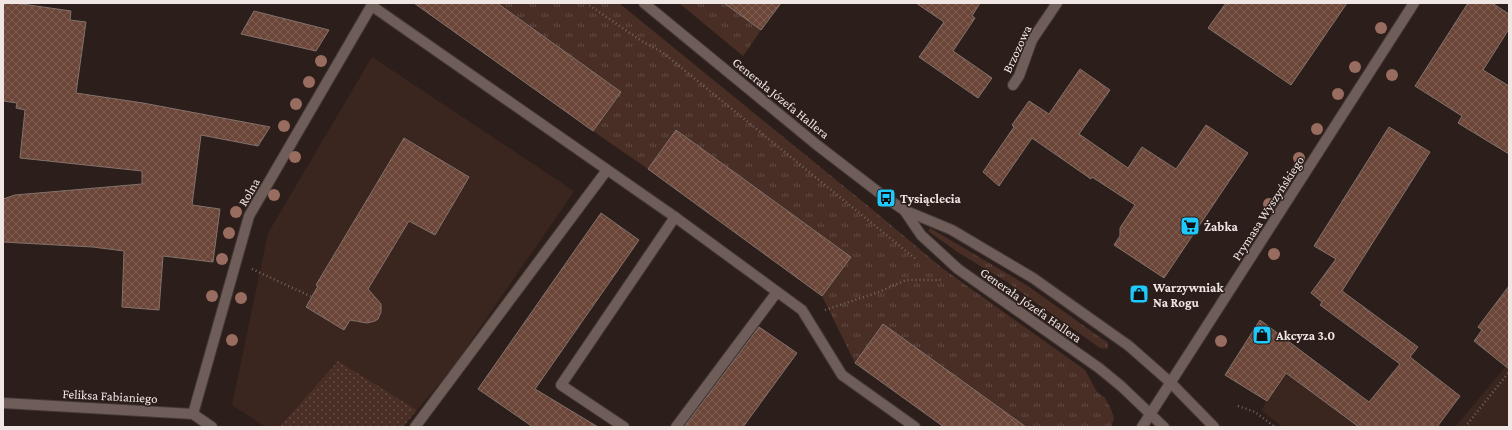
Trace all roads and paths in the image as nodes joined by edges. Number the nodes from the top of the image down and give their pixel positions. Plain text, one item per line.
1 (586, 3) edge
2 (644, 3) edge
3 (1057, 3) edge
4 (1414, 3) edge
5 (373, 4) edge
6 (1013, 85) dead end
7 (607, 170) junction
8 (904, 210) junction
9 (675, 217) junction
10 (918, 260) dead end
11 (251, 269) dead end
12 (935, 275) dead end
13 (943, 280) junction
14 (949, 285) dead end
15 (777, 292) junction
16 (312, 297) dead end
17 (823, 311) dead end
18 (1509, 372) edge
19 (1171, 383) junction
20 (3, 403) edge
21 (1238, 406) dead end
22 (1151, 413) junction
23 (193, 414) junction
24 (212, 427) edge
25 (415, 427) edge
26 (624, 427) edge
27 (676, 427) edge
28 (915, 427) edge
29 (1142, 427) edge
30 (1164, 427) edge
31 (1214, 427) edge
32 (1275, 427) edge
33 (1465, 427) edge

1 - 10 path
2 - 8 street, Generała Józefa Hallera
3 - 6 street, Brzozowa
4 - 19 street, Prymasa Wyszyńskiego
5 - 7 street
5 - 23 street, Rolna
7 - 9 street
7 - 25 street
8 - 19 street, Generała Józefa Hallera
8 - 22 street, Generała Józefa Hallera
9 - 15 street
9 - 26 street
11 - 16 path
12 - 13 path
13 - 14 path
13 - 17 path
15 - 27 street
15 - 28 street
18 - 33 path
19 - 22 street, Prymasa Wyszyńskiego
19 - 31 street
20 - 23 street, Feliksa Fabianiego
21 - 32 path
22 - 29 street, Prymasa Wyszyńskiego
22 - 30 street
23 - 24 street

